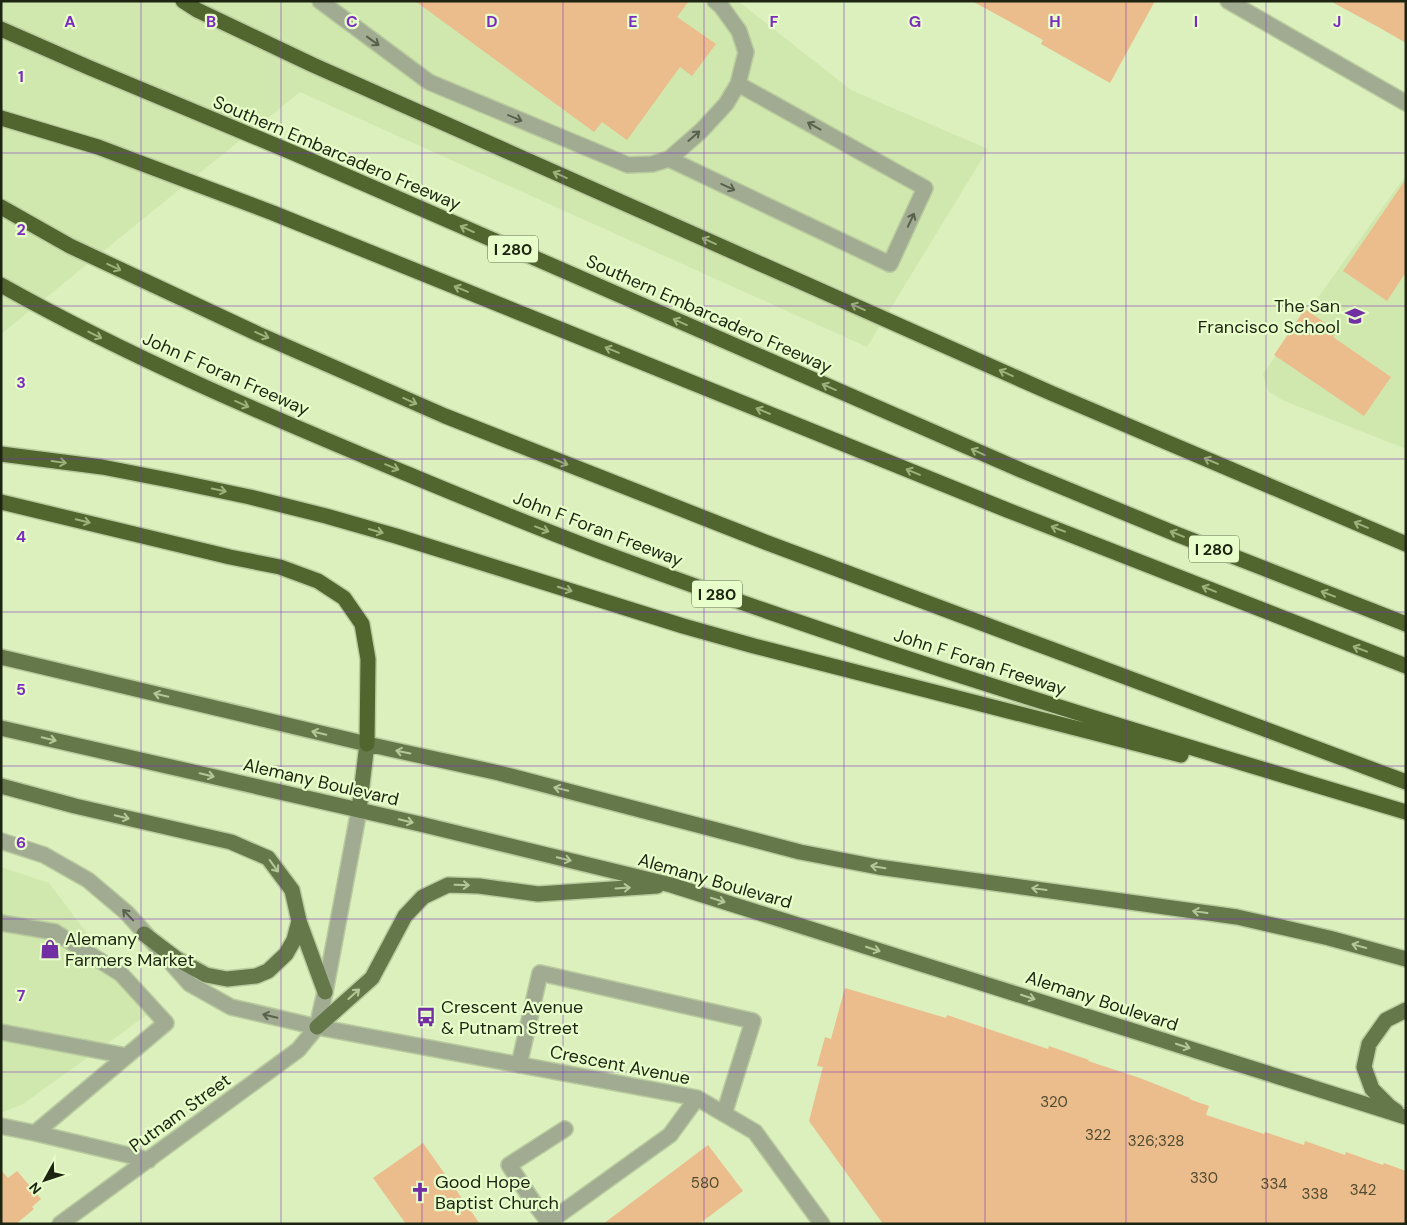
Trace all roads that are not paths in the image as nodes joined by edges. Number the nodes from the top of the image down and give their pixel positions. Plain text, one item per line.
1 (182, 1) edge
2 (320, 1) edge
3 (715, 1) edge
4 (1228, 1) edge
5 (1, 29) edge
6 (738, 84) junction
7 (1406, 103) edge
8 (1, 118) edge
9 (669, 158) junction
10 (1, 207) edge
11 (1, 285) edge
12 (6, 455) edge
13 (1, 502) edge
14 (1406, 544) edge
15 (1406, 624) edge
16 (1, 657) edge
17 (1406, 666) edge
18 (1, 728) edge
19 (367, 744) junction
20 (1406, 782) edge
21 (1, 786) edge
22 (359, 810) junction
23 (1406, 812) edge
24 (1, 841) edge
25 (671, 885) junction
26 (299, 921) junction
27 (1, 922) edge
28 (144, 934) junction
29 (1406, 959) edge
30 (325, 992) junction
31 (1406, 1010) edge
32 (317, 1027) junction
33 (1, 1032) edge
34 (127, 1056) junction
35 (519, 1065) junction
36 (697, 1098) junction
37 (724, 1114) junction
38 (1406, 1116) edge
39 (1, 1126) edge
40 (565, 1129) dead end
41 (36, 1133) junction
42 (149, 1160) junction
43 (548, 1223) edge
44 (60, 1224) edge
45 (822, 1224) edge

14 -> 1 highway
2 -> 9 street
3 - 6 street
4 - 7 street
15 -> 5 highway, Southern Embarcadero Freeway / I 280
9 -> 6 street
9 -> 6 street
17 -> 8 highway
10 -> 20 highway
11 -> 23 highway, John F Foran Freeway / I 280
12 -> 23 highway
13 -> 19 highway
19 -> 16 main road
18 -> 22 main road, Alemany Boulevard
19 - 22 main road
29 -> 19 main road
21 -> 26 main road
22 -> 25 main road, Alemany Boulevard
22 - 30 street
28 -> 24 street, Crescent Avenue
32 -> 25 main road
25 -> 38 main road, Alemany Boulevard
26 - 28 main road
26 - 30 main road
27 - 34 street
32 -> 28 street, Crescent Avenue
30 - 32 street
31 - 38 main road
32 - 35 street, Crescent Avenue
32 - 42 street, Putnam Street
33 - 34 street
34 - 41 street
35 - 36 street, Crescent Avenue
35 - 37 street
36 - 37 street, Crescent Avenue
36 - 43 street
37 - 45 street, Crescent Avenue
39 - 41 street
40 - 43 street
41 - 42 street
42 - 44 street, Putnam Street

